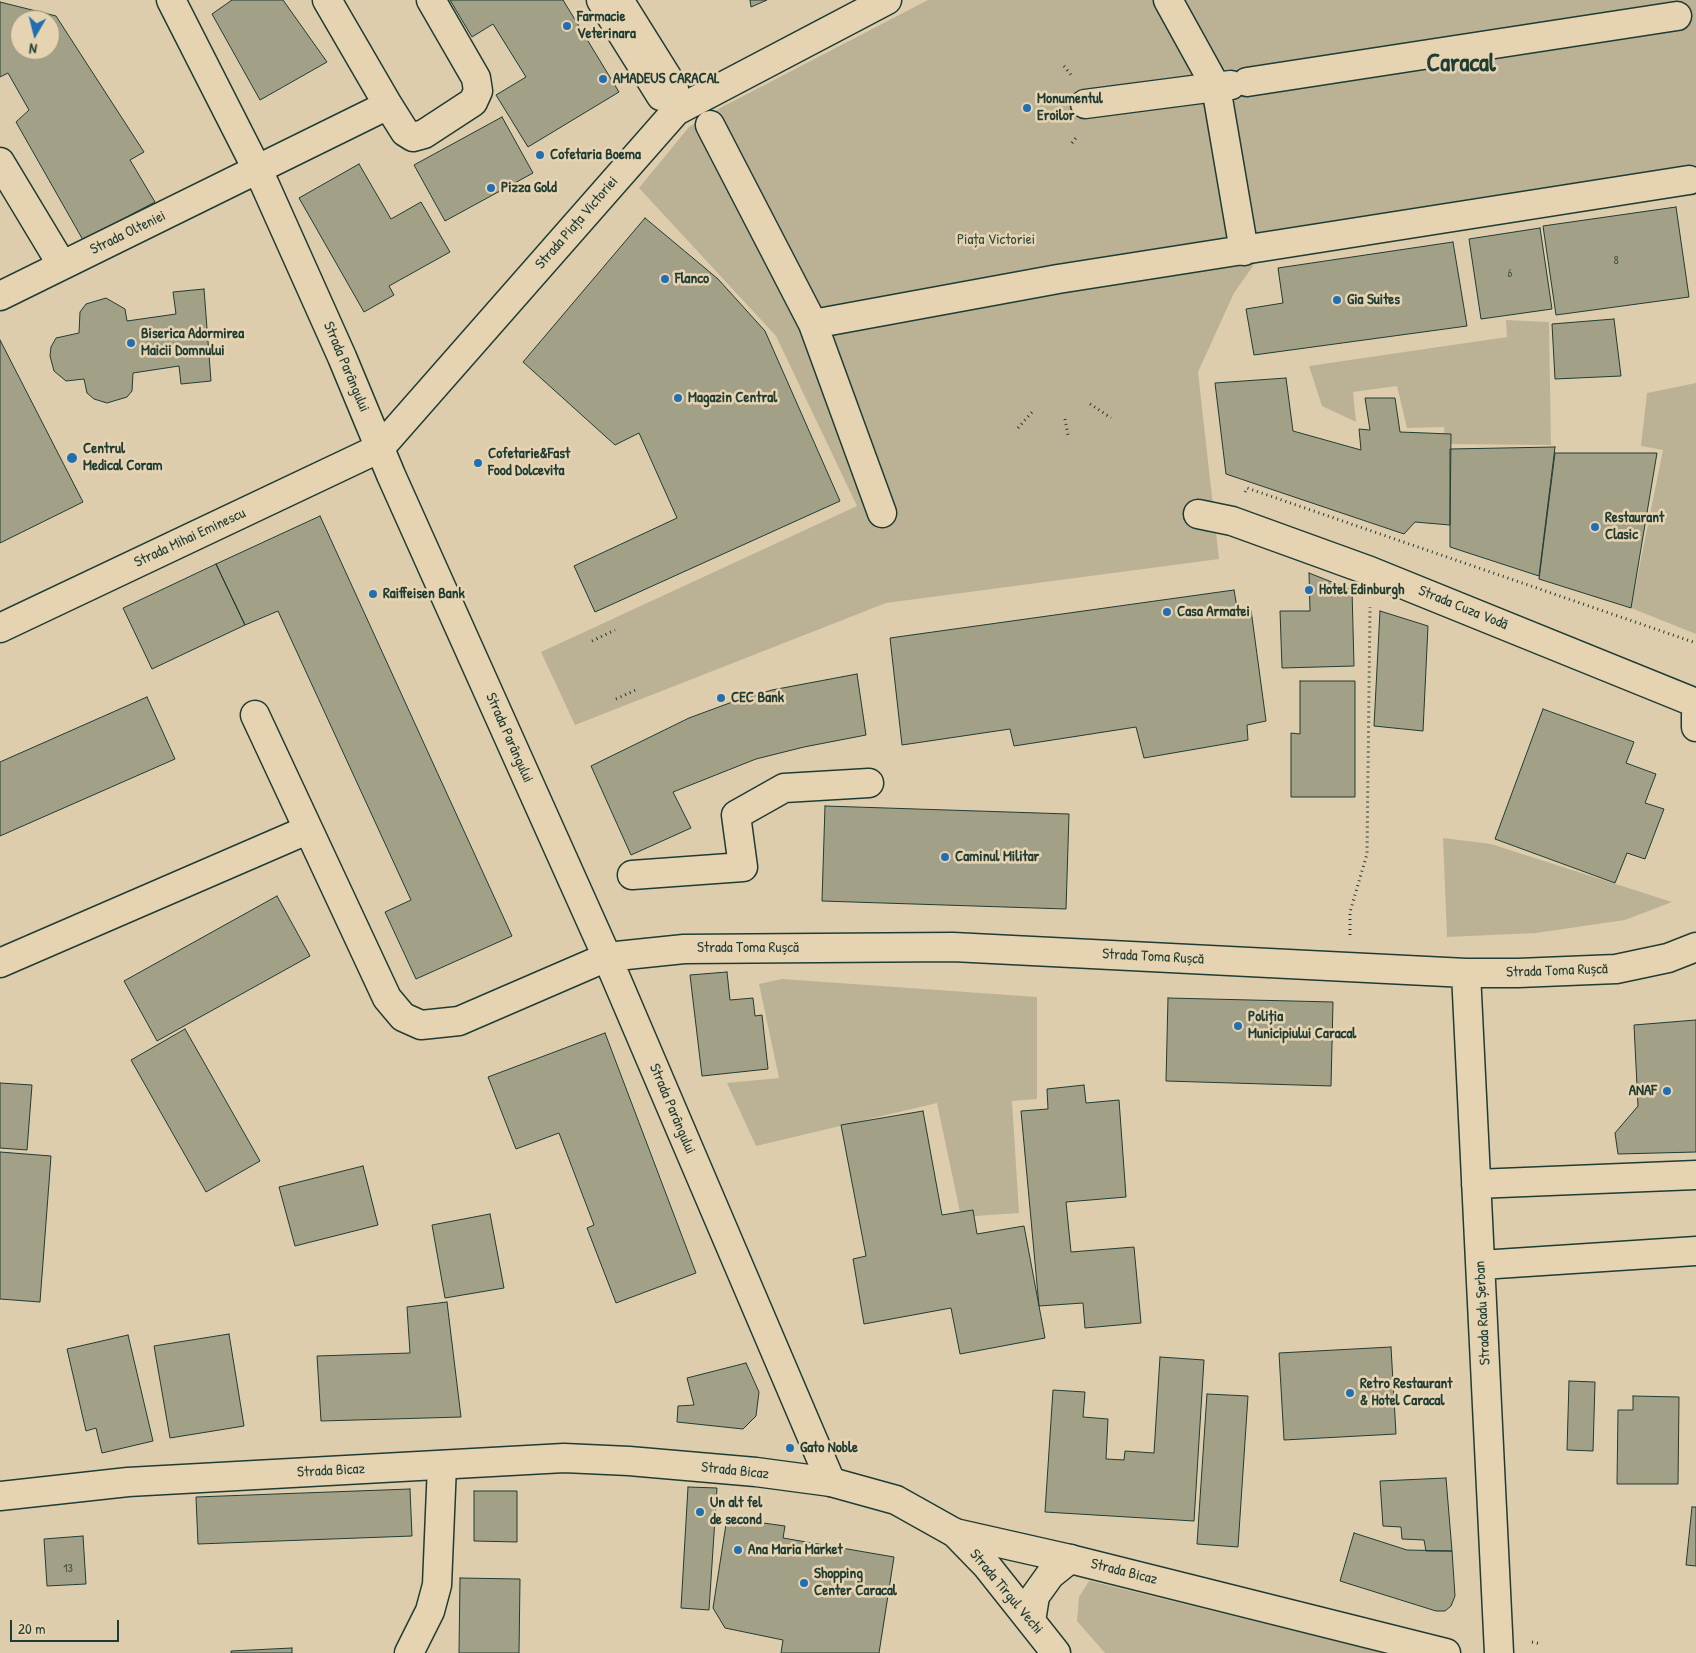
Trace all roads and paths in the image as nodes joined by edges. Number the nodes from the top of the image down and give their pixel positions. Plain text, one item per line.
1 (171, 0) edge
2 (327, 0) edge
3 (431, 0) edge
4 (601, 0) edge
5 (619, 0) edge
6 (888, 0) edge
7 (1168, 0) edge
8 (1676, 16) dead end
9 (1231, 84) junction
10 (1085, 104) dead end
11 (388, 105) junction
12 (710, 125) dead end
13 (0, 162) edge
14 (257, 170) junction
15 (1689, 180) dead end
16 (1244, 251) junction
17 (62, 265) junction
18 (0, 296) edge
19 (813, 324) junction
20 (1090, 404) dead end
21 (1033, 411) dead end
22 (1111, 418) dead end
23 (1065, 419) dead end
24 (1018, 428) dead end
25 (1068, 435) dead end
26 (380, 448) junction
27 (882, 513) dead end
28 (1198, 514) dead end
29 (1232, 521) junction
30 (1370, 571) junction
31 (0, 628) edge
32 (615, 630) dead end
33 (592, 641) dead end
34 (1696, 643) edge
35 (638, 689) dead end
36 (616, 699) dead end
37 (1696, 703) edge
38 (255, 715) dead end
39 (1696, 715) edge
40 (1696, 727) edge
41 (869, 783) dead end
42 (307, 830) junction
43 (632, 876) dead end
44 (1696, 947) edge
45 (607, 957) junction
46 (0, 963) edge
47 (1351, 966) junction
48 (1466, 973) junction
49 (1696, 1174) edge
50 (1476, 1184) junction
51 (1696, 1251) edge
52 (1481, 1265) junction
53 (442, 1465) junction
54 (831, 1482) junction
55 (0, 1496) edge
56 (955, 1533) junction
57 (1070, 1559) junction
58 (1031, 1621) junction
59 (409, 1653) edge
60 (1056, 1653) edge
61 (1446, 1653) edge
62 (1499, 1653) edge

1 - 14 street, Strada Parângului
2 - 11 street
3 - 11 street
4 - 5 street
6 - 26 street, Strada Piața Victoriei
7 - 9 street
8 - 9 street
9 - 10 street
9 - 16 street
11 - 14 street, Strada Olteniei
12 - 19 street
13 - 17 street
14 - 17 street, Strada Olteniei
14 - 26 street, Strada Parângului
15 - 16 street
16 - 19 street
17 - 18 street, Strada Olteniei
19 - 27 street
20 - 22 path
21 - 24 path
23 - 25 path
26 - 31 street, Strada Mihai Eminescu
26 - 45 street, Strada Parângului
28 - 29 street, Strada Cuza Vodă
29 - 30 street, Strada Cuza Vodă
29 - 34 path
30 - 37 street, Strada Cuza Vodă
30 - 47 path
32 - 33 path
35 - 36 path
38 - 42 street, Strada Toma Rușcă
39 - 40 street
41 - 43 street
42 - 45 street, Strada Toma Rușcă
42 - 46 street
44 - 48 street, Strada Toma Rușcă
45 - 47 street, Strada Toma Rușcă
45 - 54 street, Strada Parângului
47 - 48 street, Strada Toma Rușcă
48 - 50 street, Strada Radu Șerban
49 - 50 street
50 - 52 street, Strada Radu Șerban
51 - 52 street
52 - 62 street, Strada Radu Șerban
53 - 54 street, Strada Bicaz
53 - 55 street, Strada Bicaz
53 - 59 street
54 - 56 street, Strada Bicaz
56 - 57 street, Strada Bicaz
56 - 58 street, Strada Tîrgul Vechi
57 - 58 street
57 - 61 street, Strada Bicaz
58 - 60 street, Strada Tîrgul Vechi

